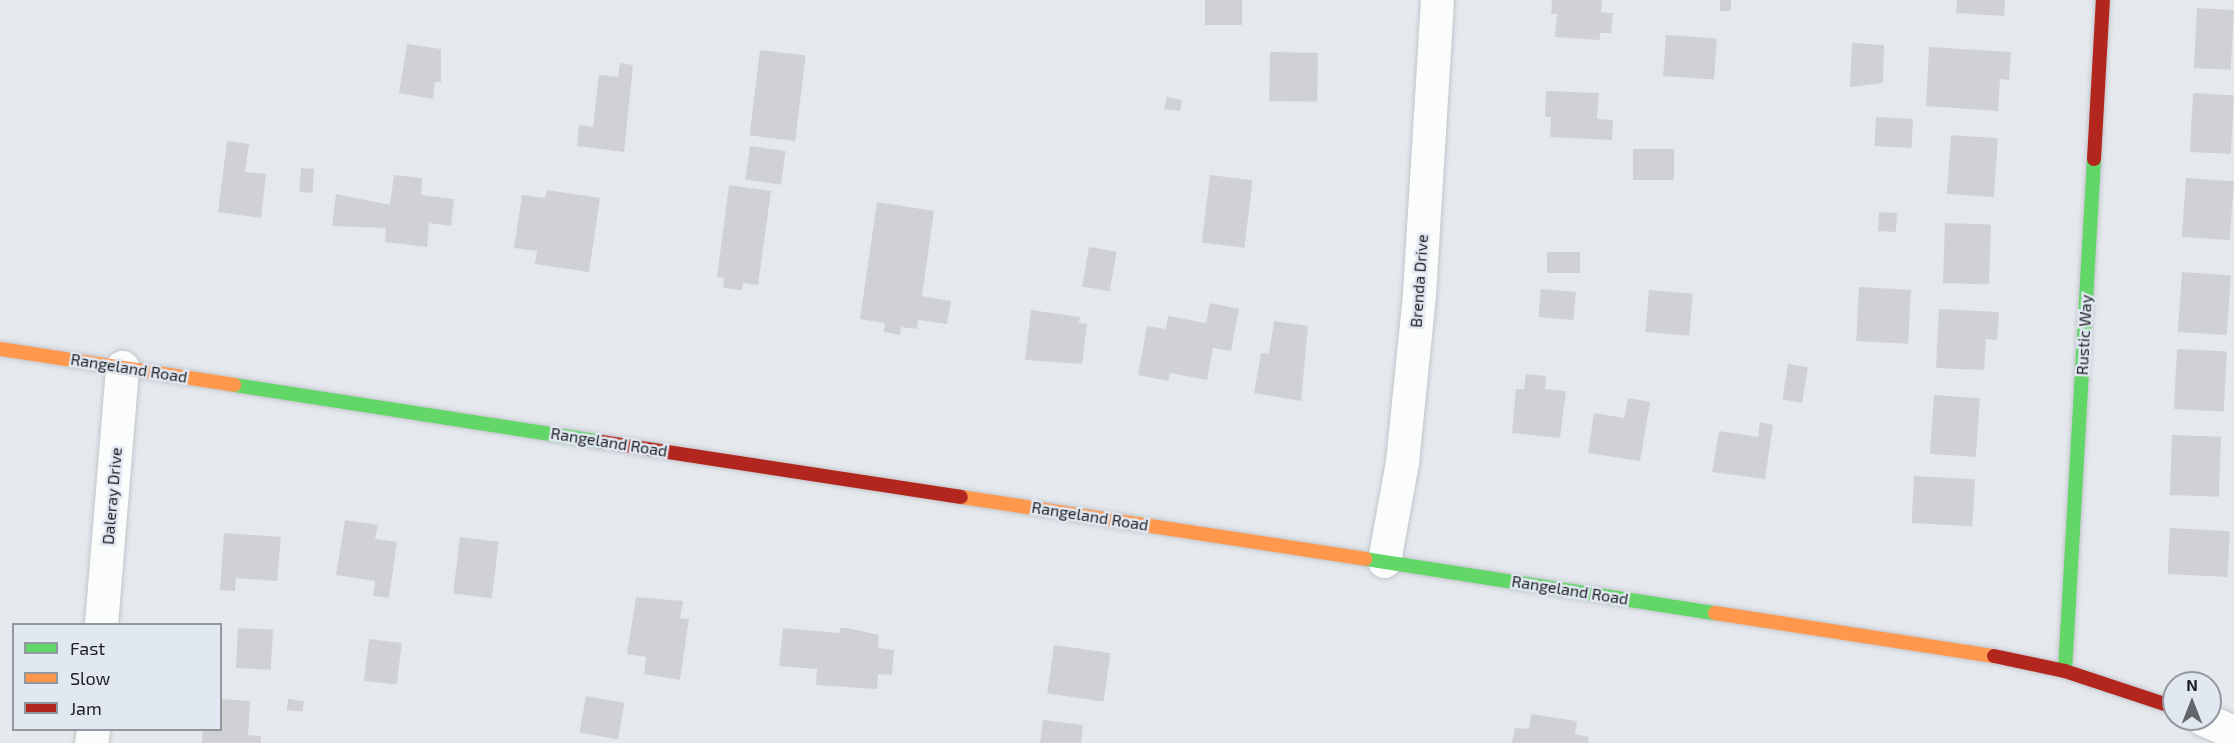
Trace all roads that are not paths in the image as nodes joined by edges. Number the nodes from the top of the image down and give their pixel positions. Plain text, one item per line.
1 (1437, 0) edge
2 (2103, 0) edge
3 (0, 349) edge
4 (122, 367) junction
5 (1384, 561) junction
6 (101, 623) edge
7 (2065, 671) junction
8 (2162, 703) edge

1 - 5 street, Brenda Drive
2 - 7 street, Rustic Way
3 - 4 street, Rangeland Road
4 - 5 street, Rangeland Road
4 - 6 street, Daleray Drive
5 - 7 street, Rangeland Road
7 - 8 street, Rangeland Road

